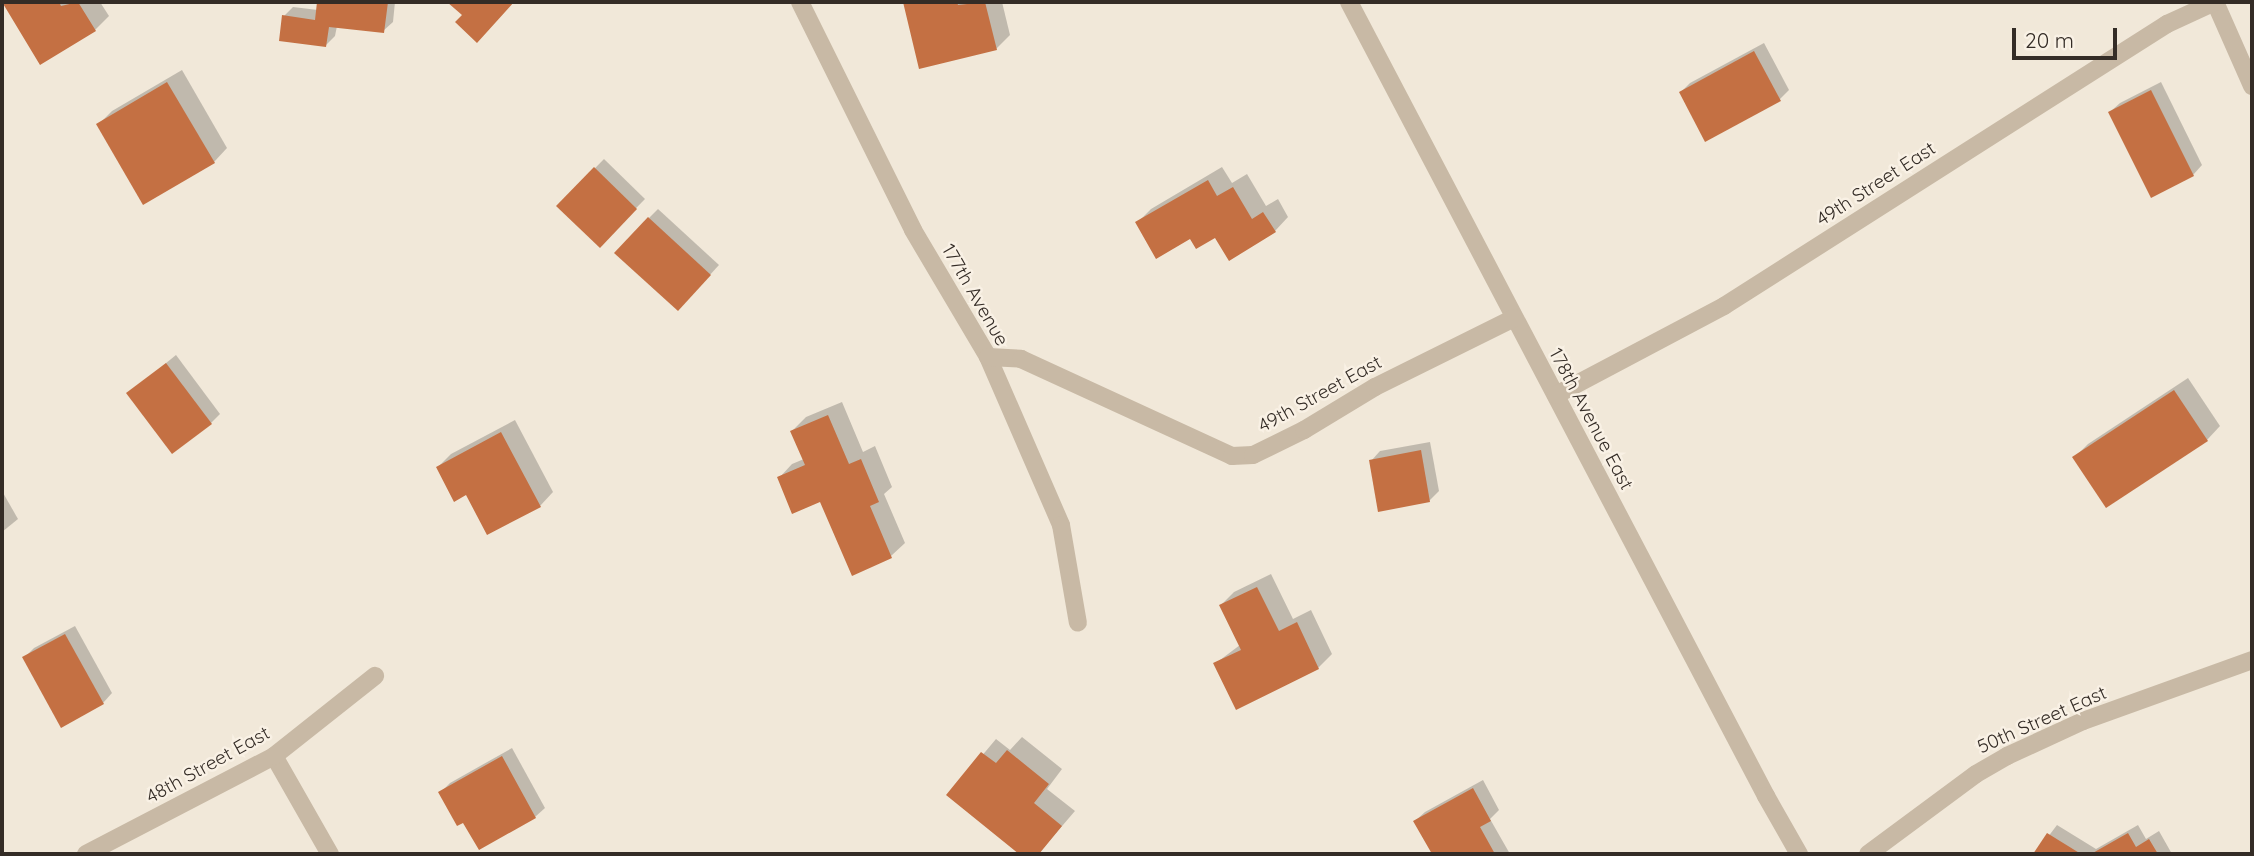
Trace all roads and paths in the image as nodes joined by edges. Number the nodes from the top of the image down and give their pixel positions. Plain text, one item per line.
1 (800, 2) edge
2 (1349, 2) edge
3 (2215, 2) edge
4 (2252, 86) edge
5 (1514, 318) junction
6 (988, 357) junction
7 (1556, 395) junction
8 (1078, 623) dead end
9 (2252, 660) edge
10 (375, 676) dead end
11 (274, 755) junction
12 (86, 854) edge
13 (330, 854) edge
14 (1799, 854) edge
15 (1868, 854) edge

1 - 6 street, 177th Avenue
2 - 5 street, 178th Avenue East
3 - 4 street
3 - 7 street, 49th Street East
5 - 6 street, 49th Street East
5 - 7 street, 178th Avenue East
6 - 8 street, 177th Avenue
7 - 14 street, 178th Avenue East
9 - 15 street, 50th Street East
10 - 11 street, 48th Street East
11 - 12 street, 48th Street East
11 - 13 street

